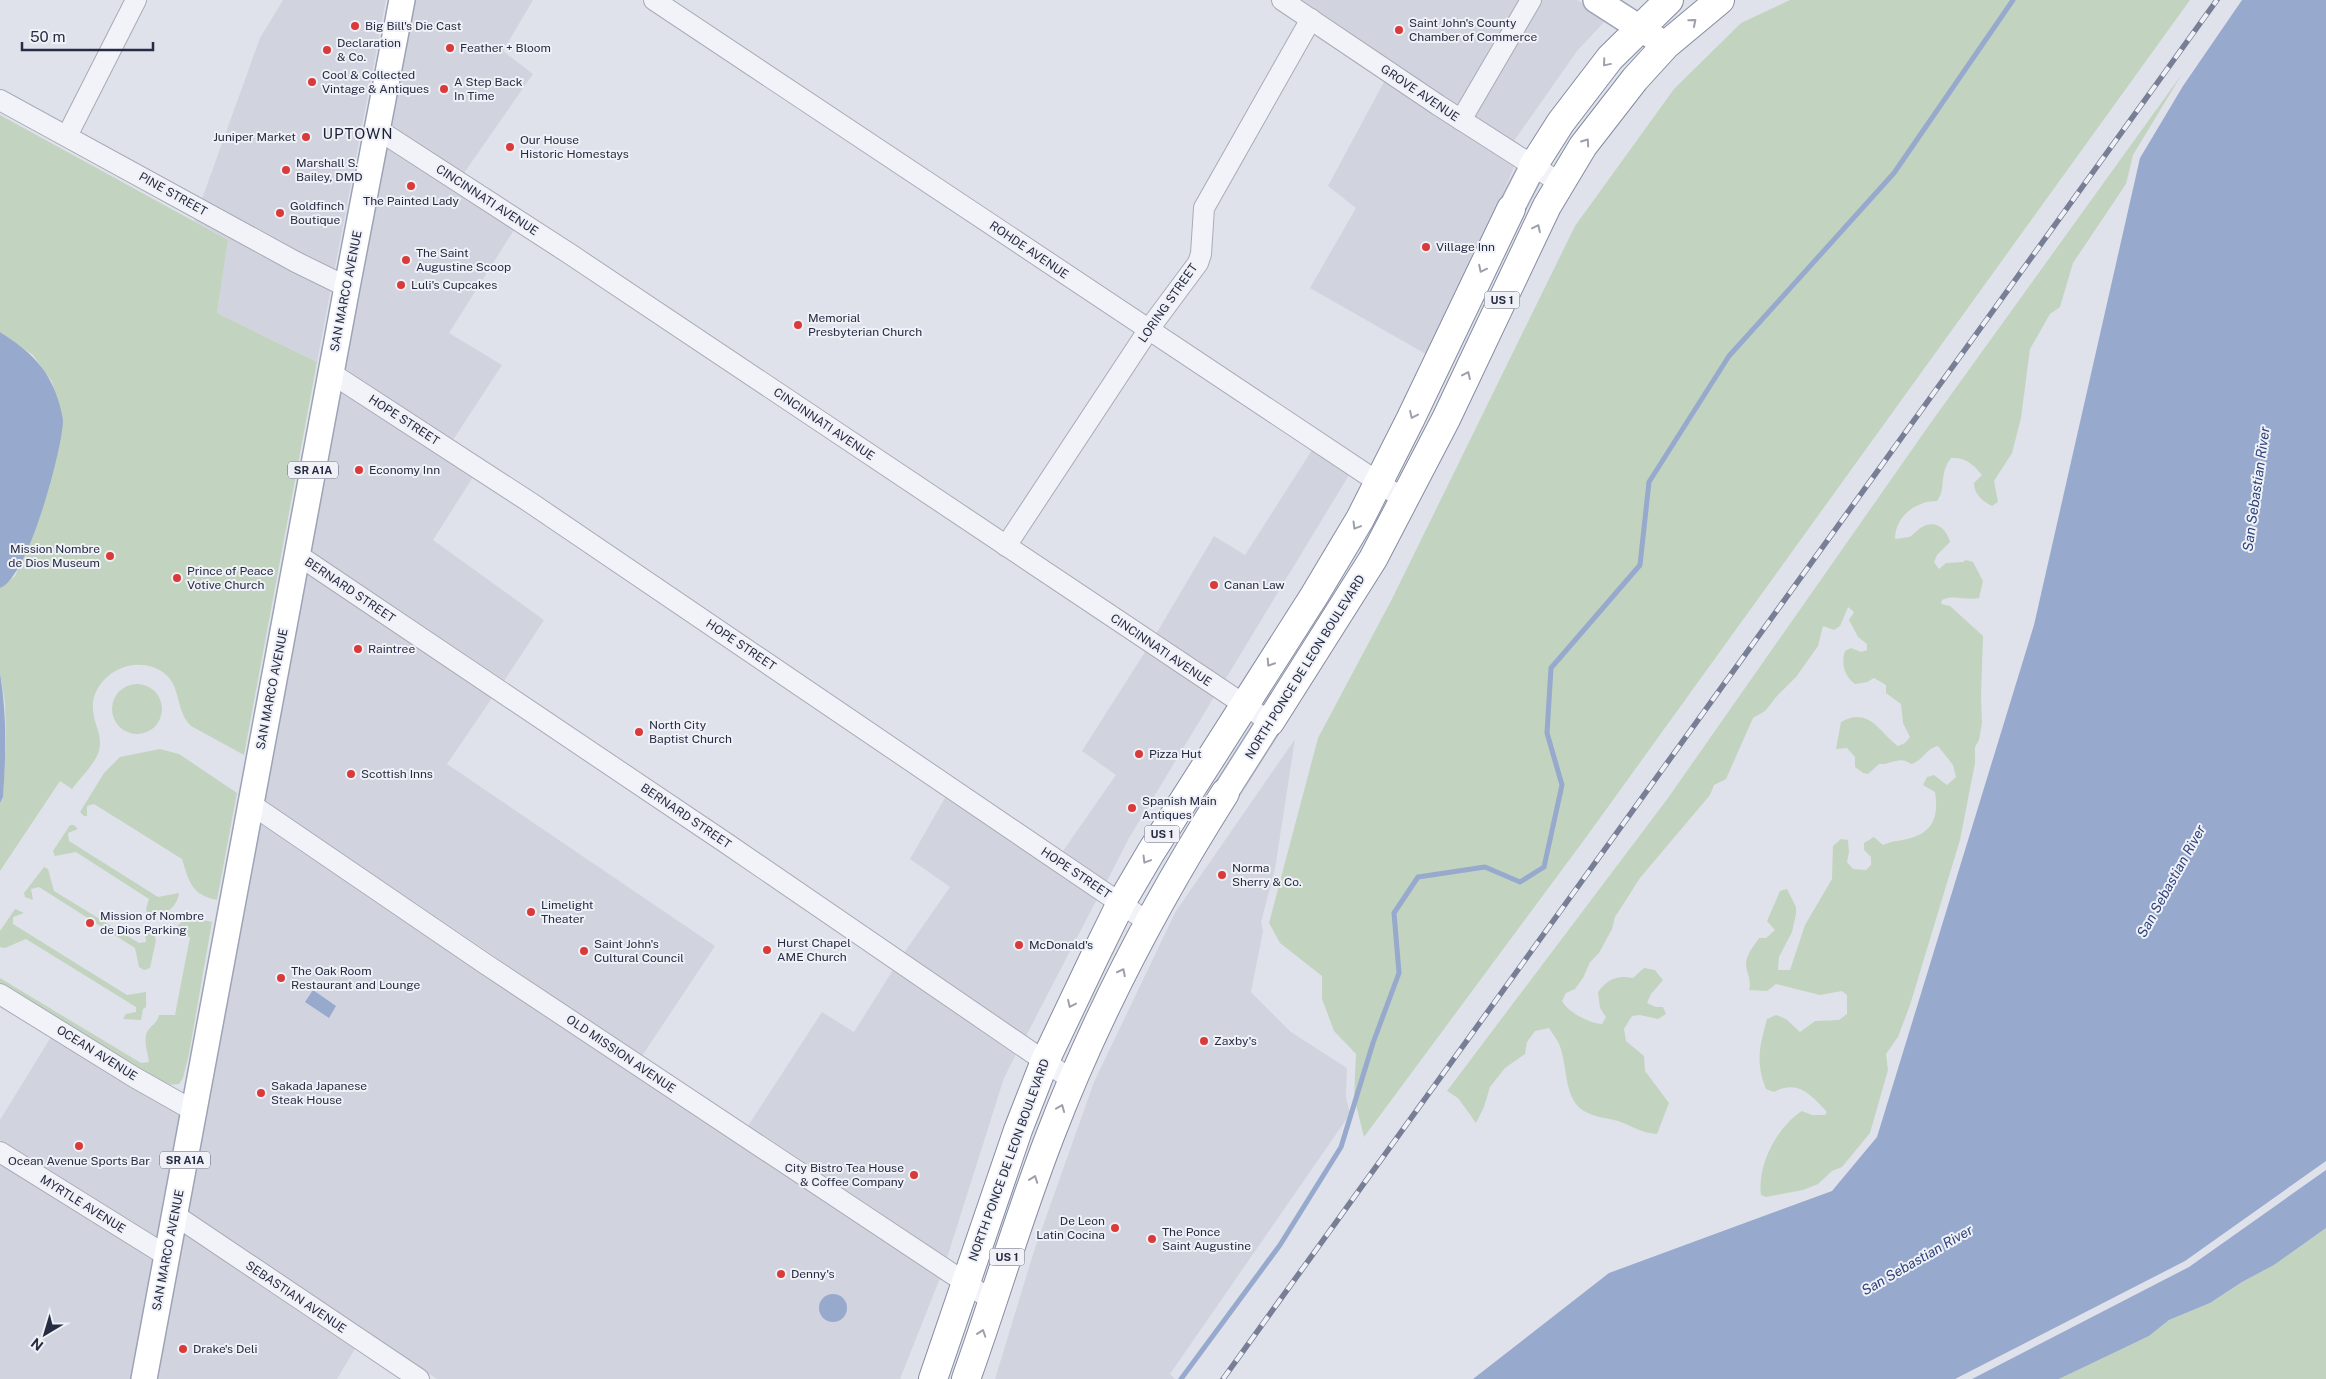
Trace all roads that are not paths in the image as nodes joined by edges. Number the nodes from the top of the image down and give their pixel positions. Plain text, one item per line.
1 (136, 0) edge
2 (402, 0) edge
3 (654, 0) edge
4 (1282, 0) edge
5 (1531, 0) edge
6 (1596, 0) edge
7 (1669, 0) edge
8 (1720, 0) edge
9 (1311, 19) junction
10 (1639, 28) junction
11 (1666, 45) junction
12 (0, 100) edge
13 (1461, 120) junction
14 (377, 129) junction
15 (67, 136) junction
16 (1533, 166) junction
17 (1560, 183) junction
18 (1511, 209) joint
19 (346, 287) junction
20 (1149, 329) junction
21 (331, 372) junction
22 (1379, 483) junction
23 (1405, 500) junction
24 (1006, 546) junction
25 (298, 555) junction
26 (1244, 705) junction
27 (1270, 722) junction
28 (1224, 793) joint
29 (251, 804) junction
30 (1121, 903) junction
31 (1148, 922) junction
32 (0, 994) edge
33 (1045, 1061) junction
34 (1072, 1080) junction
35 (194, 1111) junction
36 (0, 1152) edge
37 (175, 1214) junction
38 (167, 1256) junction
39 (965, 1282) junction
40 (993, 1301) junction
41 (144, 1379) edge
42 (419, 1379) edge
43 (933, 1379) edge
44 (966, 1379) edge

1 - 15 street
2 - 14 main road, SAN MARCO AVENUE / SR A1A
3 - 20 street, ROHDE AVENUE
4 - 9 street, GROVE AVENUE
5 - 13 street
6 - 10 main road
7 - 10 highway, NORTH PONCE DE LEON BOULEVARD / US 1
11 -> 8 highway, NORTH PONCE DE LEON BOULEVARD / US 1
9 - 13 street, GROVE AVENUE
9 - 20 street, LORING STREET
10 - 11 main road
10 -> 16 highway, NORTH PONCE DE LEON BOULEVARD / US 1
17 -> 11 highway, NORTH PONCE DE LEON BOULEVARD / US 1
12 - 15 street, PINE STREET
13 - 16 street, GROVE AVENUE
14 - 19 main road, SAN MARCO AVENUE / SR A1A
14 - 24 street, CINCINNATI AVENUE
15 - 19 street, PINE STREET
16 - 17 street, GROVE AVENUE
16 - 18 main road, NORTH PONCE DE LEON BOULEVARD / US 1
23 -> 17 highway, NORTH PONCE DE LEON BOULEVARD / US 1
18 -> 22 highway, NORTH PONCE DE LEON BOULEVARD / US 1
19 - 21 main road, SAN MARCO AVENUE / SR A1A
20 - 22 street, ROHDE AVENUE
20 - 24 street, LORING STREET
21 - 25 main road, SAN MARCO AVENUE / SR A1A
21 - 30 street, HOPE STREET
22 - 23 street, ROHDE AVENUE
22 -> 26 highway, NORTH PONCE DE LEON BOULEVARD / US 1
23 - 27 highway, NORTH PONCE DE LEON BOULEVARD / US 1
24 - 26 street, CINCINNATI AVENUE
25 - 29 main road, SAN MARCO AVENUE / SR A1A
25 - 33 street, BERNARD STREET
26 - 27 street, CINCINNATI AVENUE
26 -> 30 highway, NORTH PONCE DE LEON BOULEVARD / US 1
27 - 28 main road, NORTH PONCE DE LEON BOULEVARD / US 1
28 - 31 highway, NORTH PONCE DE LEON BOULEVARD / US 1
29 - 35 main road, SAN MARCO AVENUE / SR A1A
29 - 39 street, OLD MISSION AVENUE
30 - 31 street, HOPE STREET
30 -> 33 highway, NORTH PONCE DE LEON BOULEVARD / US 1
34 -> 31 highway, NORTH PONCE DE LEON BOULEVARD / US 1
32 - 35 street, OCEAN AVENUE
33 - 34 street, BERNARD STREET
33 - 39 highway, NORTH PONCE DE LEON BOULEVARD / US 1
40 -> 34 highway, NORTH PONCE DE LEON BOULEVARD / US 1
35 - 37 main road, SAN MARCO AVENUE / SR A1A
36 - 38 street, MYRTLE AVENUE
37 - 38 main road, SAN MARCO AVENUE / SR A1A
37 - 42 street, SEBASTIAN AVENUE
38 - 41 main road, SAN MARCO AVENUE / SR A1A
39 - 40 street, OLD MISSION AVENUE
39 - 43 highway, NORTH PONCE DE LEON BOULEVARD / US 1
44 -> 40 highway, NORTH PONCE DE LEON BOULEVARD / US 1

